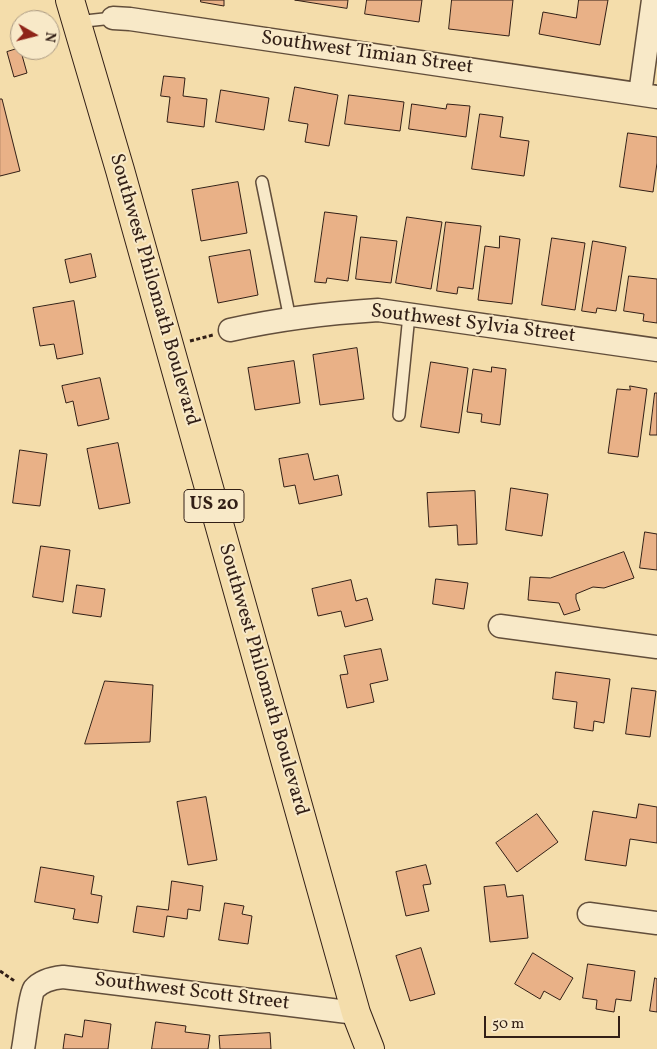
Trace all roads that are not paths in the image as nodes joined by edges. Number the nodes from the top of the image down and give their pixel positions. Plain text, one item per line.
1 (652, 0) edge
2 (73, 11) edge
3 (113, 18) joint
4 (648, 96) edge
5 (262, 182) dead end
6 (409, 315) junction
7 (290, 319) junction
8 (230, 330) road end
9 (657, 350) edge
10 (399, 415) dead end
11 (500, 626) dead end
12 (657, 647) edge
13 (589, 914) dead end
14 (657, 923) edge
15 (356, 1013) junction
16 (23, 1049) edge
17 (360, 1049) edge
18 (370, 1049) edge

1 - 4 street
2 - 3 lane, Southwest Timian Street
2 - 15 highway, Southwest Philomath Boulevard / US 20
3 - 4 street, Southwest Timian Street
5 - 7 lane
6 - 7 street, Southwest Sylvia Street
6 - 9 street, Southwest Sylvia Street
6 - 10 lane
7 - 8 street, Southwest Sylvia Street
11 - 12 street
13 - 14 street
15 - 16 street, Southwest Scott Street
15 - 17 highway, Southwest Philomath Boulevard / US 20
15 - 18 highway, Southwest Philomath Boulevard / US 20

